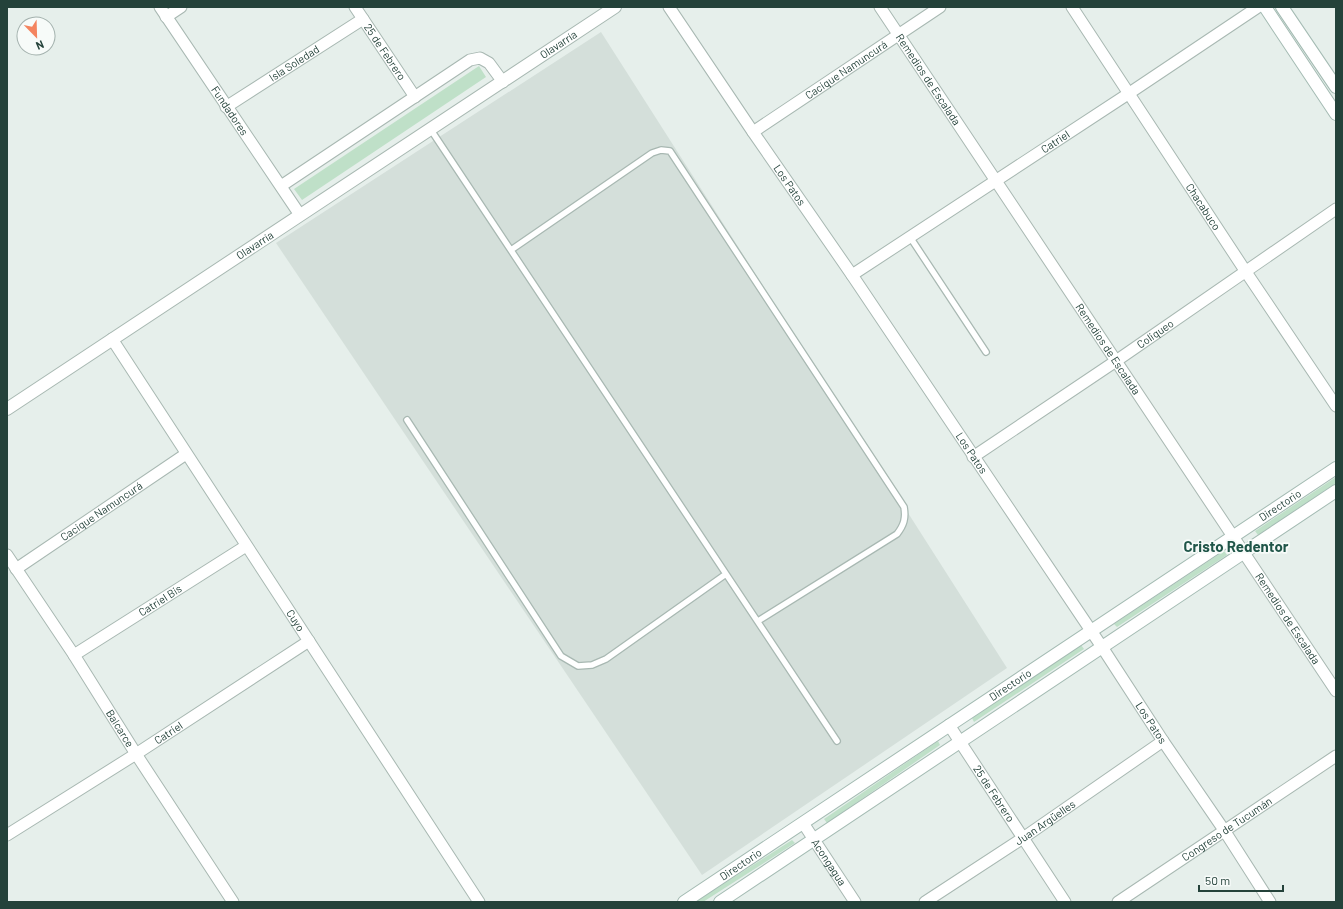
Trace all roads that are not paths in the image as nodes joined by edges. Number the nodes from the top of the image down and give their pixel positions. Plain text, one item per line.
1 (160, 7) edge
2 (182, 7) edge
3 (355, 7) edge
4 (616, 7) edge
5 (669, 7) edge
6 (880, 7) edge
7 (940, 7) edge
8 (1072, 7) edge
9 (1258, 7) edge
10 (1265, 7) edge
11 (1282, 7) edge
12 (166, 17) junction
13 (363, 19) junction
14 (899, 35) junction
15 (502, 82) junction
16 (1336, 87) edge
17 (1128, 94) junction
18 (415, 97) junction
19 (226, 107) junction
20 (1336, 114) edge
21 (431, 130) junction
22 (752, 132) junction
23 (996, 180) junction
24 (281, 186) junction
25 (1336, 209) edge
26 (300, 215) junction
27 (910, 237) junction
28 (511, 250) junction
29 (1246, 272) junction
30 (852, 275) junction
31 (112, 340) junction
32 (986, 352) dead end
33 (1116, 361) junction
34 (1336, 406) edge
35 (7, 409) edge
36 (407, 420) dead end
37 (186, 454) junction
38 (973, 457) junction
39 (1336, 468) edge
40 (1336, 491) edge
41 (1233, 536) junction
42 (246, 546) junction
43 (1244, 552) junction
44 (7, 555) edge
45 (16, 569) junction
46 (726, 574) junction
47 (758, 621) junction
48 (1090, 630) junction
49 (309, 641) junction
50 (1102, 647) junction
51 (74, 655) junction
52 (1336, 691) edge
53 (949, 725) junction
54 (837, 741) dead end
55 (1163, 741) junction
56 (960, 742) junction
57 (136, 754) junction
58 (1336, 756) edge
59 (803, 823) junction
60 (1224, 830) junction
61 (7, 835) edge
62 (1023, 838) junction
63 (814, 839) junction
64 (233, 902) edge
65 (480, 902) edge
66 (684, 902) edge
67 (720, 902) edge
68 (855, 902) edge
69 (925, 902) edge
70 (1065, 902) edge
71 (1118, 902) edge
72 (1270, 902) edge

1 - 12 street, Fundadores
2 - 12 street
3 - 13 street, 25 de Febrero
4 - 15 main road, Olavarría
5 - 22 street, Los Patos
6 - 14 street, Remedios de Escalada
7 - 14 street, Cacique Namuncurá
8 - 17 street, Chacabuco
9 - 17 street, Catriel
10 - 20 main road
11 - 16 main road
12 - 19 street, Fundadores
13 - 18 street, 25 de Febrero
13 - 19 street, Isla Soledad
14 - 22 street, Cacique Namuncurá
14 - 23 street, Remedios de Escalada
15 - 18 street
15 - 21 main road, Olavarría
17 - 23 street, Catriel
17 - 29 street, Chacabuco
18 - 24 street
19 - 24 street, Fundadores
21 - 26 main road, Olavarría
21 - 28 lane
22 - 30 street, Los Patos
23 - 27 street, Catriel
23 - 33 street, Remedios de Escalada
24 - 26 street, Fundadores
25 - 29 street, Coliqueo
26 - 31 main road, Olavarría
27 - 30 street, Catriel
27 - 32 lane
28 - 46 lane
28 - 47 lane
29 - 33 street, Coliqueo
29 - 34 street, Chacabuco
30 - 38 street, Los Patos
31 - 35 main road, Olavarría
31 - 37 street, Cuyo
33 - 38 street, Coliqueo
33 - 41 street, Remedios de Escalada
36 - 46 lane
37 - 42 street, Cuyo
37 - 45 street, Cacique Namuncurá
38 - 48 street, Los Patos
39 - 41 main road, Directorio
40 - 43 main road, Directorio
41 - 43 street, Remedios de Escalada
41 - 48 main road, Directorio
42 - 49 street, Cuyo
42 - 51 street, Catriel Bis
43 - 50 main road, Directorio
43 - 52 street, Remedios de Escalada
44 - 45 street, Balcarce
45 - 51 street, Balcarce
46 - 47 lane
47 - 54 lane
48 - 50 street, Los Patos
48 - 53 main road, Directorio
49 - 57 street, Catriel
49 - 65 street, Cuyo
50 - 55 street, Los Patos
50 - 56 main road, Directorio
51 - 57 street, Balcarce
53 - 56 street, 25 de Febrero
53 - 59 main road, Directorio
55 - 60 street, Los Patos
55 - 62 street, Juan Argüelles
56 - 62 street, 25 de Febrero
56 - 63 main road, Directorio
57 - 61 street, Catriel
57 - 64 street, Balcarce
58 - 60 street, Congreso de Tucumán
59 - 63 street, Acongagua
59 - 66 main road, Directorio
60 - 71 street, Congreso de Tucumán
60 - 72 street, Los Patos
62 - 69 street, Juan Argüelles
62 - 70 street, 25 de Febrero
63 - 67 main road, Directorio
63 - 68 street, Acongagua

